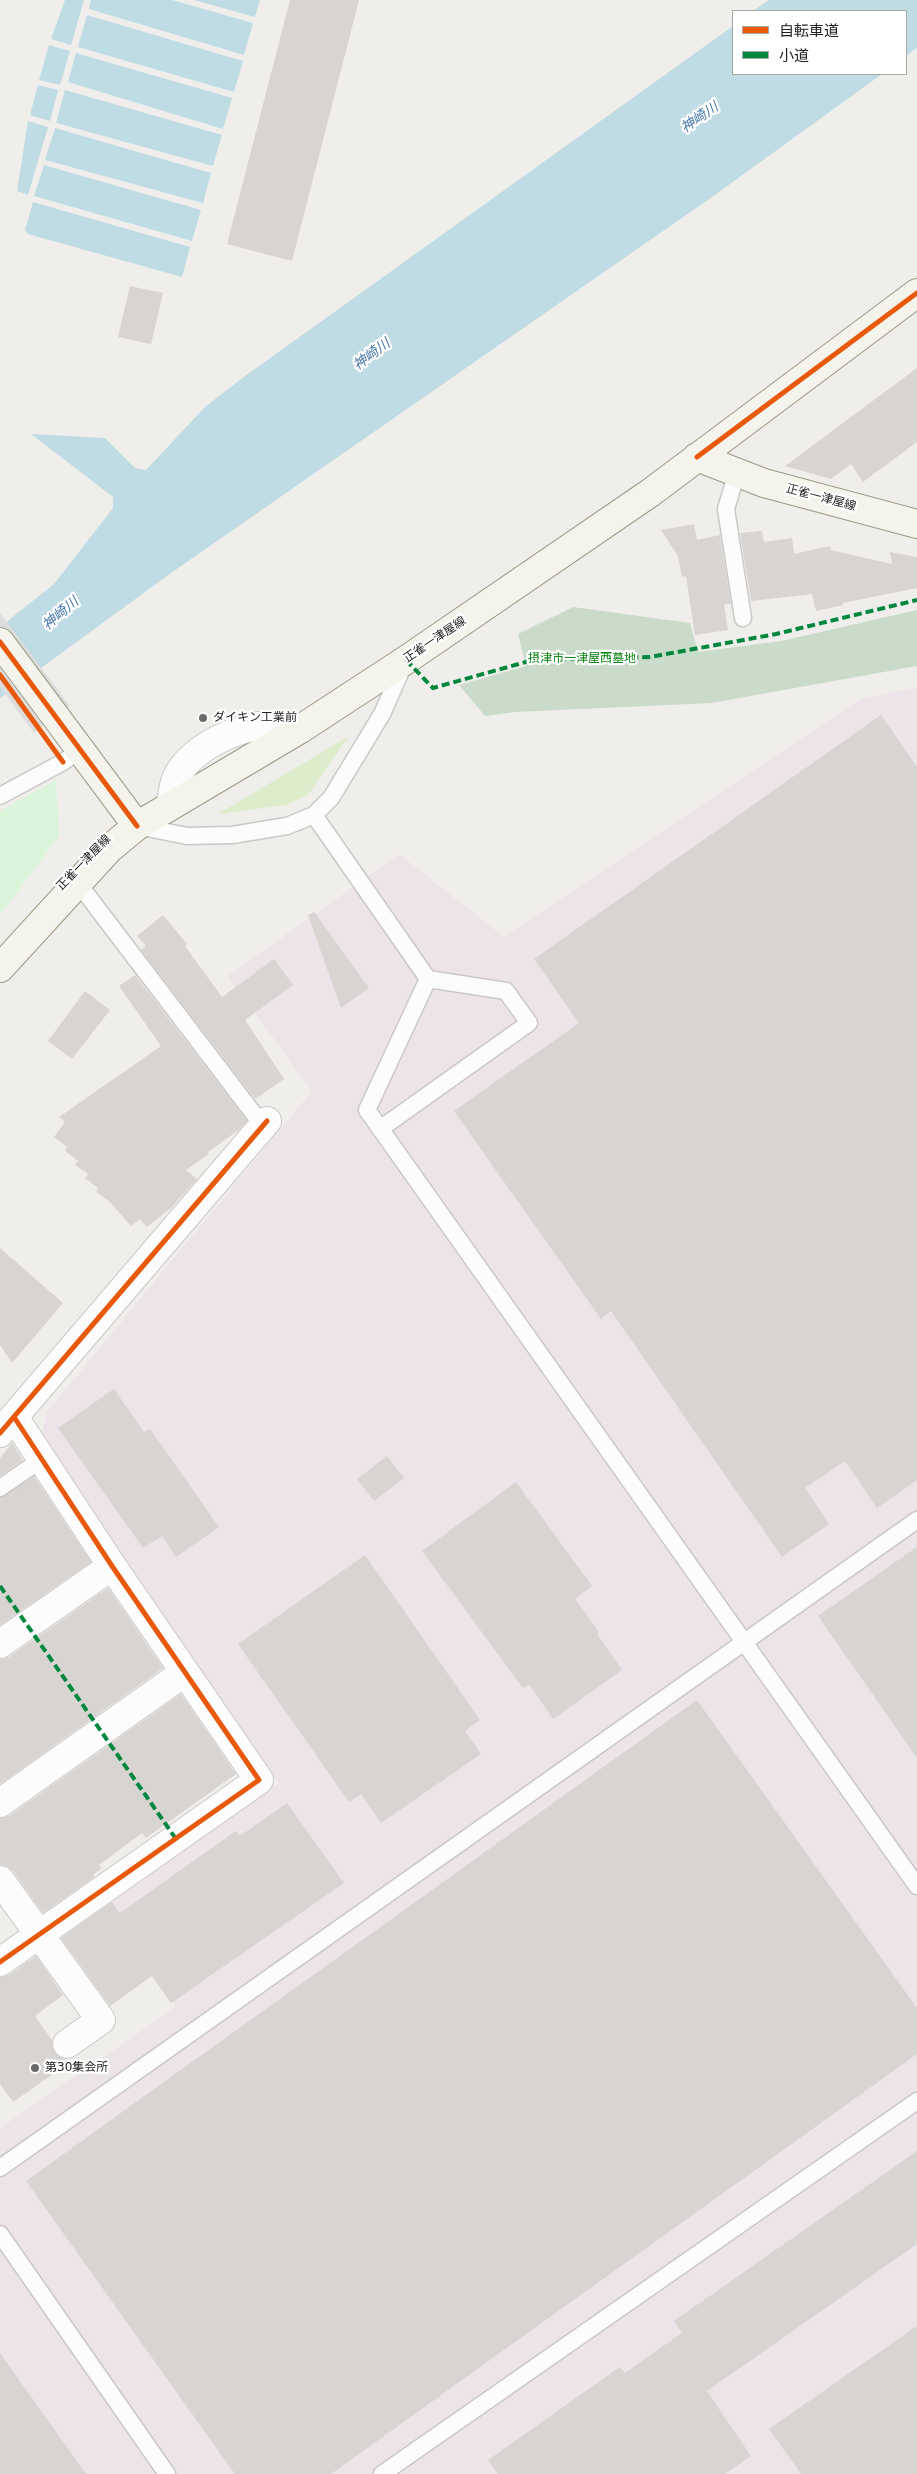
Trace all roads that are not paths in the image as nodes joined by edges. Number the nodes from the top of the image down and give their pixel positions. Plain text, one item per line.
1 (917, 292) edge
2 (697, 457) junction
3 (737, 472) junction
4 (917, 524) edge
5 (743, 618) dead end
6 (0, 642) edge
7 (406, 660) junction
8 (81, 749) junction
9 (0, 796) edge
10 (314, 815) junction
11 (136, 826) junction
12 (78, 883) junction
13 (0, 968) edge
14 (428, 979) junction
15 (265, 1124) joint
16 (380, 1130) junction
17 (7, 1425) edge
18 (42, 1460) junction
19 (0, 1488) edge
20 (917, 1520) edge
21 (112, 1566) junction
22 (744, 1642) junction
23 (0, 1644) edge
24 (185, 1672) junction
25 (0, 1803) edge
26 (0, 1880) edge
27 (917, 1886) edge
28 (40, 1936) junction
29 (0, 1962) edge
30 (67, 2044) dead end
31 (917, 2101) edge
32 (0, 2168) edge
33 (0, 2234) edge
34 (167, 2474) edge
35 (382, 2474) edge

1 - 2 main road
2 - 3 main road, 正雀一津屋線
2 - 7 main road, 正雀一津屋線
3 - 4 main road, 正雀一津屋線
3 - 5 lane
6 - 8 main road
7 - 10 lane
7 - 11 main road, 正雀一津屋線
8 - 9 lane
8 - 11 main road
10 - 11 lane
10 - 14 lane
11 - 12 main road, 正雀一津屋線
12 - 13 main road, 正雀一津屋線
12 - 15 lane
14 - 16 lane
14 - 16 lane
15 - 17 street
16 - 22 lane
17 - 18 street
18 - 19 lane
18 - 21 street
20 - 22 lane
21 - 23 street
21 - 24 street
22 - 27 lane
22 - 32 lane
24 - 25 street
24 - 28 street
26 - 28 street
28 - 29 street
28 - 30 street
31 - 35 lane
33 - 34 lane

